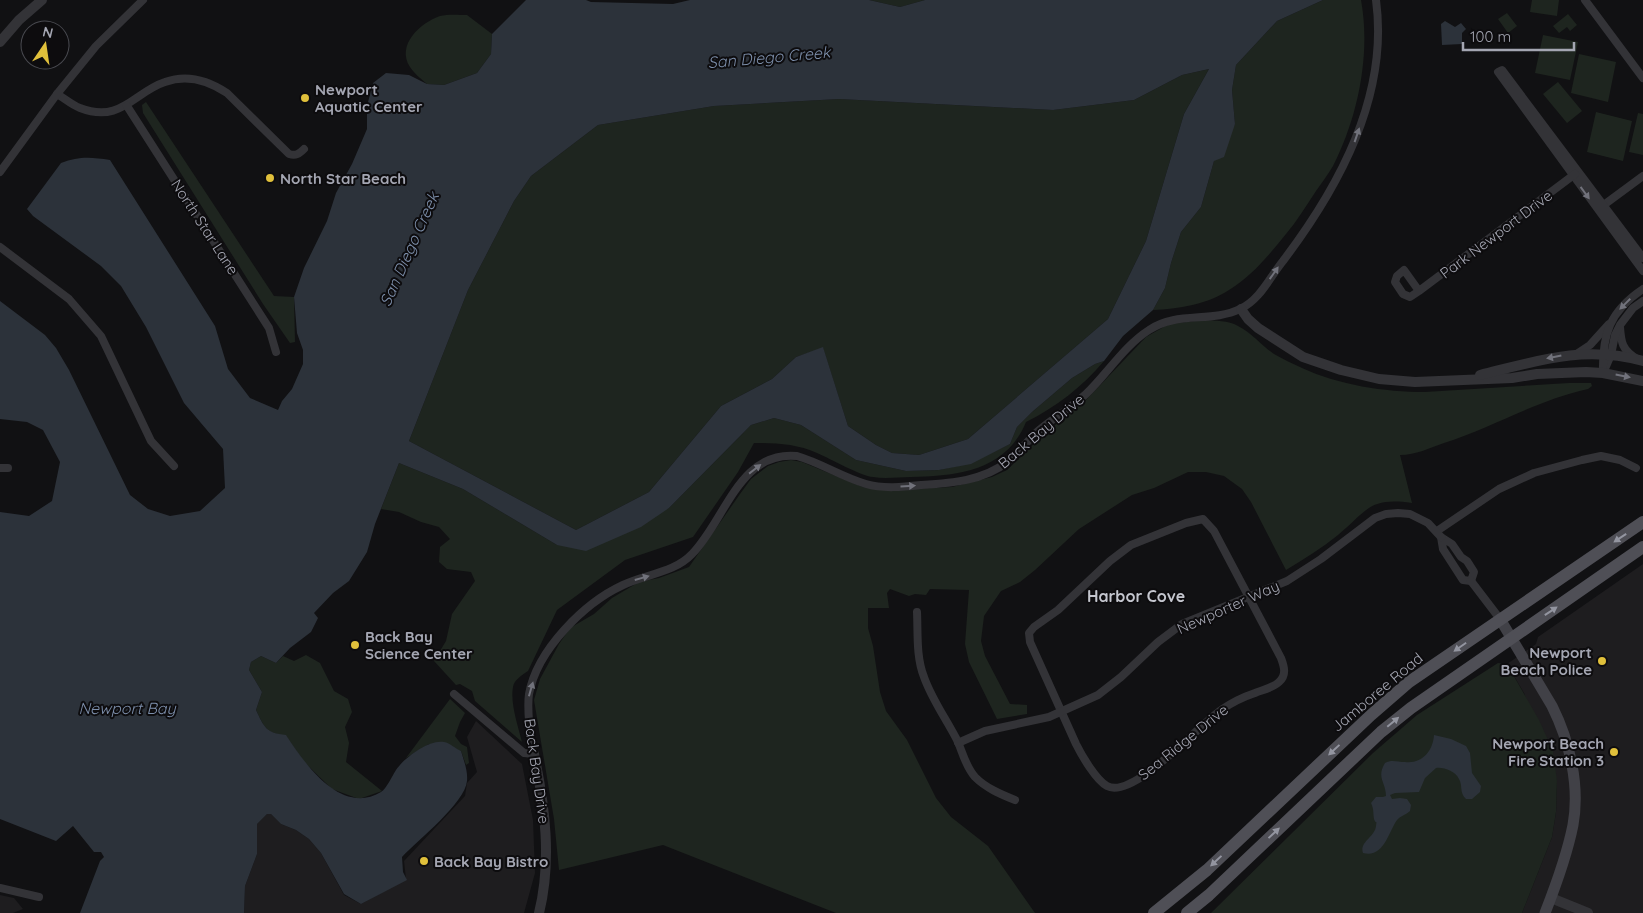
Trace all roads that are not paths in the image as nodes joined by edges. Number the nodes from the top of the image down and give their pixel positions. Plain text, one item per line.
1 (42, 0) edge
2 (143, 0) edge
3 (1376, 0) edge
4 (1586, 0) edge
5 (0, 42) edge
6 (1643, 78) edge
7 (57, 94) junction
8 (127, 106) junction
9 (304, 149) dead end
10 (0, 172) edge
11 (1576, 174) junction
12 (1643, 176) edge
13 (1601, 208) junction
14 (0, 247) edge
15 (1643, 258) edge
16 (1643, 271) edge
17 (1643, 289) edge
18 (1419, 291) dead end
19 (1643, 301) edge
20 (1241, 309) junction
21 (1610, 323) junction
22 (1620, 325) junction
23 (276, 352) dead end
24 (1574, 355) junction
25 (1607, 355) junction
26 (1642, 361) edge
27 (1603, 373) junction
28 (1459, 380) junction
29 (1643, 381) edge
30 (174, 466) dead end
31 (1636, 468) dead end
32 (1643, 522) edge
33 (1439, 534) junction
34 (1643, 547) edge
35 (1461, 557) junction
36 (1453, 563) junction
37 (1471, 581) junction
38 (1249, 597) junction
39 (917, 612) dead end
40 (1500, 619) junction
41 (1511, 639) junction
42 (454, 694) dead end
43 (1063, 712) junction
44 (958, 743) junction
45 (534, 754) junction
46 (1015, 800) dead end
47 (0, 888) edge
48 (39, 897) dead end
49 (1551, 898) junction
50 (539, 913) edge
51 (1154, 913) edge
52 (1187, 913) edge
53 (1545, 913) edge
54 (1588, 913) edge

1 - 5 street
2 - 7 street
20 -> 3 street, Back Bay Drive
4 - 6 street
7 - 8 street
7 - 10 street
8 - 9 street
8 - 23 street, North Star Lane
11 - 11 street
11 - 13 street
11 - 18 street, Park Newport Drive
12 - 13 street
13 - 15 street
13 - 16 street
14 - 30 street
17 -> 21 street
19 - 22 street
20 - 28 street
45 -> 20 street, Back Bay Drive
21 - 24 street
21 - 25 street
22 - 25 street
22 - 26 street
24 - 25 street
24 -> 28 street
25 - 26 street
25 - 27 street
27 - 28 street
27 -> 29 street
31 - 33 street
32 -> 40 main road, Jamboree Road
33 - 35 street, Newporter Way
33 - 36 street, Newporter Way
33 - 38 street, Newporter Way
41 -> 34 main road
35 - 36 street
35 - 37 street, Newporter Way
36 - 37 street, Newporter Way
37 - 40 street, Newporter Way
38 - 43 street, Newporter Way
38 - 43 street
38 - 43 street, Sea Ridge Drive
39 - 44 street
40 - 41 main road
40 -> 51 main road, Jamboree Road
41 - 49 main road
52 -> 41 main road
42 - 45 street
43 - 44 street, Newporter Way
44 - 46 street
45 - 50 street, Back Bay Drive
47 - 48 street
49 - 53 main road
49 - 54 street

